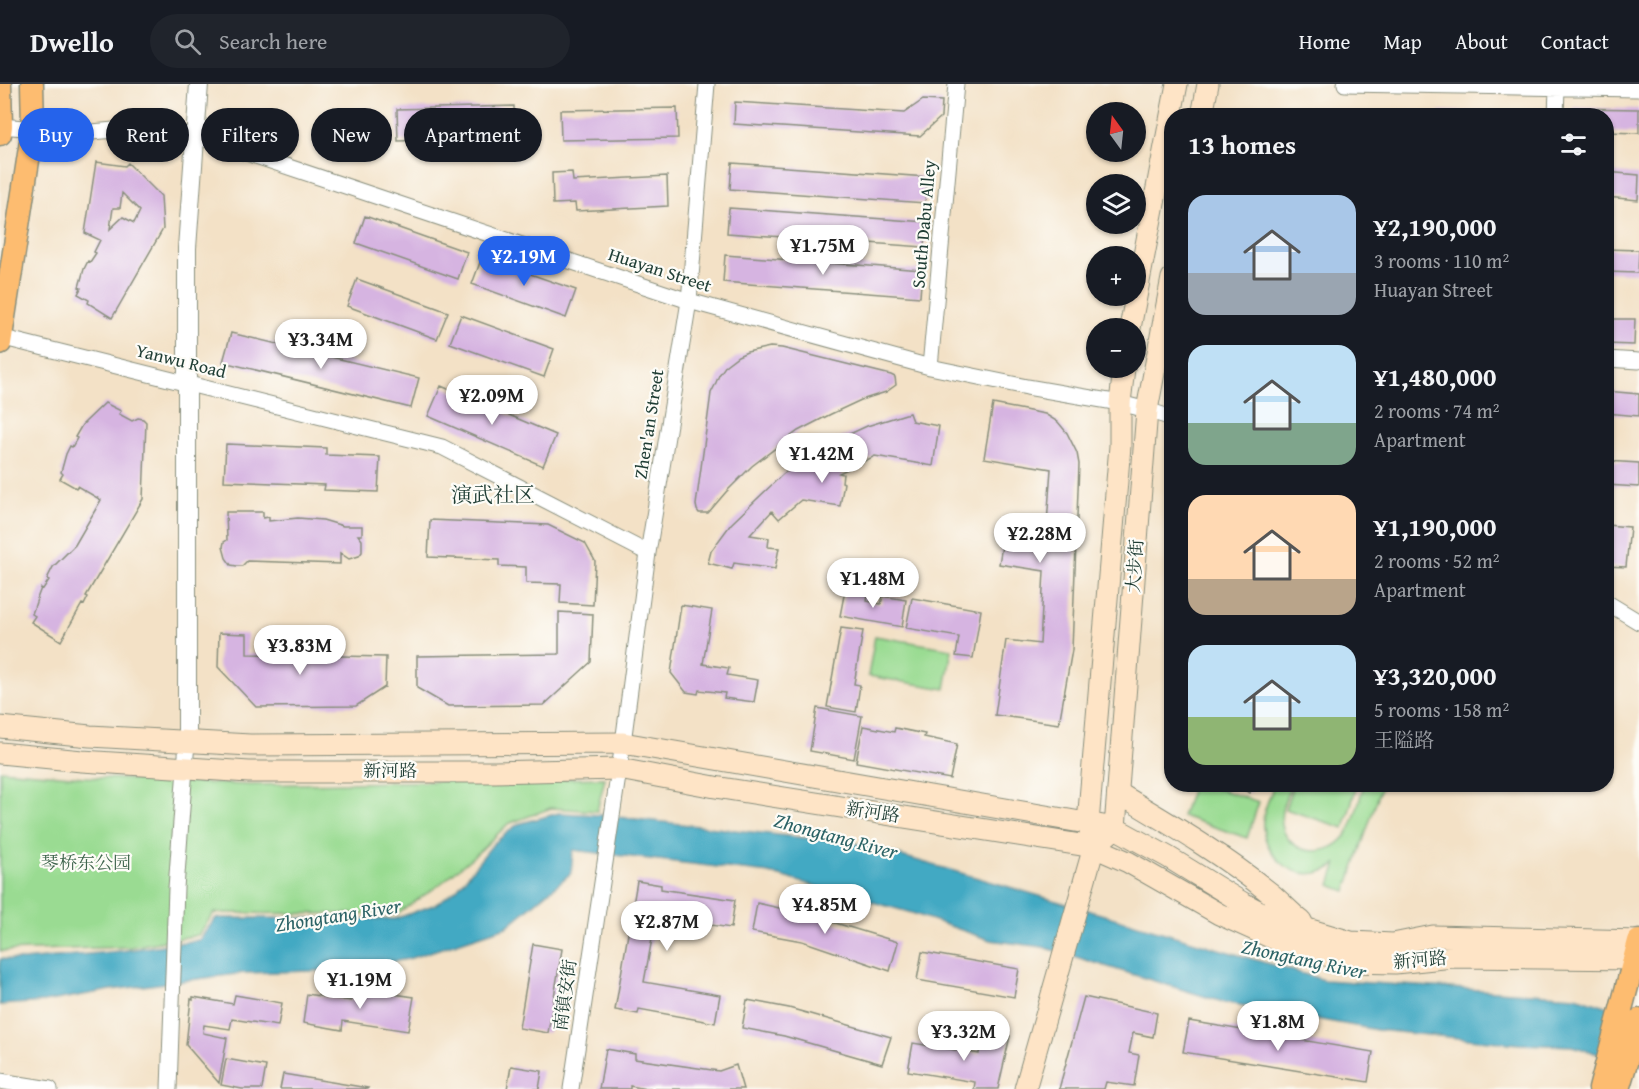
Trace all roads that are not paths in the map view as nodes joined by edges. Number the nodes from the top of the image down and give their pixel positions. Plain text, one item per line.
1 (0, 84) edge
2 (32, 84) edge
3 (199, 84) edge
4 (706, 84) edge
5 (956, 84) edge
6 (1177, 84) edge
7 (1208, 84) edge
8 (1345, 84) edge
9 (1557, 88) junction
10 (1639, 89) edge
11 (33, 108) edge
12 (1172, 108) edge
13 (1204, 108) edge
14 (1556, 108) edge
15 (18, 129) edge
16 (1, 130) edge
17 (94, 132) edge
18 (196, 135) junction
19 (1164, 151) edge
20 (28, 162) edge
21 (689, 301) junction
22 (1132, 318) edge
23 (1164, 320) edge
24 (0, 339) edge
25 (1614, 359) edge
26 (1639, 361) edge
27 (930, 368) junction
28 (1123, 378) edge
29 (186, 382) junction
30 (1120, 403) junction
31 (1147, 410) junction
32 (1164, 415) edge
33 (648, 553) junction
34 (1614, 607) edge
35 (1639, 622) edge
36 (0, 727) edge
37 (188, 742) junction
38 (623, 743) junction
39 (0, 753) edge
40 (185, 768) junction
41 (619, 769) junction
42 (1118, 794) junction
43 (1088, 823) junction
44 (1115, 828) junction
45 (1094, 847) junction
46 (1305, 928) junction
47 (1638, 950) edge
48 (1639, 1020) edge
49 (1602, 1079) edge
50 (0, 1081) edge
51 (50, 1089) edge
52 (169, 1089) edge
53 (571, 1089) edge
54 (1025, 1089) edge
55 (1618, 1089) edge

1 - 16 main road
2 - 11 main road
3 - 18 street
4 - 21 street, Zhen'an Street
5 - 27 street, South Dabu Alley
6 - 12 main road
7 - 13 main road
8 - 9 street
9 - 10 street
9 - 14 street
15 - 16 street, Huayan Street
17 - 18 street, Huayan Street
18 - 21 street, Huayan Street
18 - 29 street
19 - 22 main road
20 - 24 main road
21 - 27 street, Huayan Street
21 - 33 street, Zhen'an Street
23 - 31 main road, 大步街
24 - 29 street, Yanwu Road
25 - 26 street
27 - 30 street, Huayan Street
28 - 30 main road, 大步街
29 - 33 street, Yanwu Road
29 - 37 street
30 - 31 street, Huayan Street
30 - 43 main road, 大步街
31 - 32 street, Huayan Street
31 - 42 main road, 大步街
33 - 38 street, Zhen'an Street
34 - 35 street
36 - 37 main road, 新河路
37 - 38 main road, 新河路
37 - 40 street
38 - 41 street, Zhen'an Street
38 - 43 main road, 新河路
39 - 40 main road, 新河路
40 - 41 main road, 新河路
40 - 52 street
41 - 45 main road, 新河路
41 - 53 street, 南镇安街
42 - 44 main road, 大步街
42 - 46 main road
43 - 44 main road, 新河路
43 - 45 main road, 大步街
44 - 45 main road
44 - 46 main road, 新河路
45 - 47 main road, 新河路
45 - 54 main road
46 - 47 main road, 新河路
47 - 49 main road
48 - 55 main road
50 - 51 street

